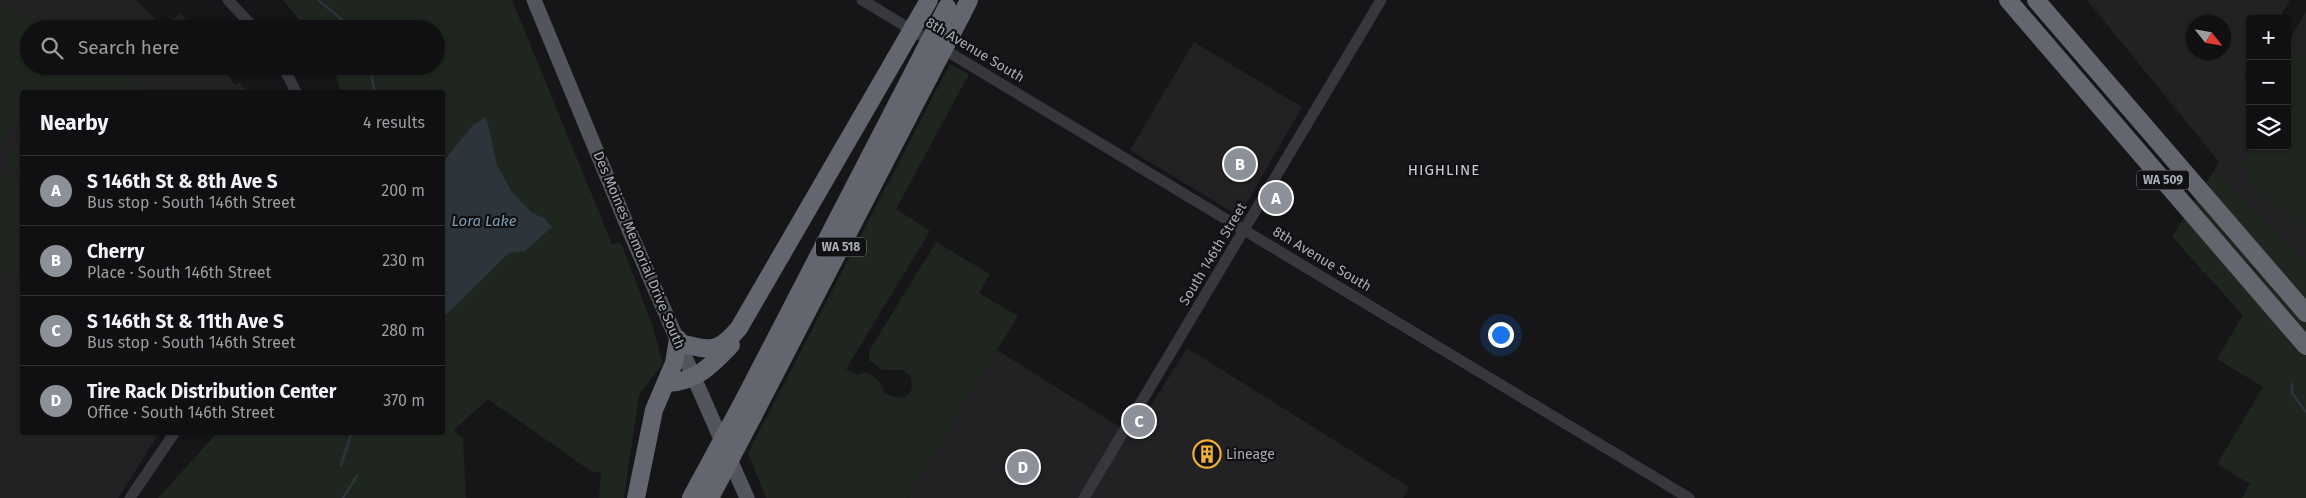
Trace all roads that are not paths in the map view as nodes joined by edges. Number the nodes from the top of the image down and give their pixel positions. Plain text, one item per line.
1 (228, 0) edge
2 (534, 0) edge
3 (862, 0) edge
4 (929, 0) edge
5 (1381, 0) edge
6 (2006, 0) edge
7 (2036, 0) edge
8 (2040, 0) edge
9 (957, 5) edge
10 (247, 20) edge
11 (2075, 46) junction
12 (922, 73) junction
13 (288, 75) edge
14 (295, 90) edge
15 (1244, 230) junction
16 (763, 288) junction
17 (2306, 313) edge
18 (679, 341) junction
19 (2306, 346) edge
20 (694, 378) junction
21 (667, 383) junction
22 (173, 435) edge
23 (695, 491) edge
24 (130, 498) edge
25 (636, 498) edge
26 (710, 498) edge
27 (747, 498) edge
28 (1084, 498) edge
29 (1689, 498) edge

1 - 10 street
2 - 18 main road, Des Moines Memorial Drive South
3 - 15 street, 8th Avenue South
4 - 16 highway, bridge
5 - 15 street, South 146th Street
6 - 19 highway, WA 509
7 - 11 highway, WA 509
8 - 11 highway
9 - 12 highway, WA 518, bridge
11 - 17 highway, WA 509
12 - 23 highway, WA 518, bridge
12 - 26 highway, WA 518, bridge
13 - 14 street
15 - 28 street, South 146th Street
15 - 29 street, 8th Avenue South
16 - 18 highway
16 - 20 highway
18 - 20 main road, Des Moines Memorial Drive South
18 - 21 highway
20 - 21 highway
20 - 27 main road, Des Moines Memorial Drive South
21 - 25 highway
22 - 24 street

